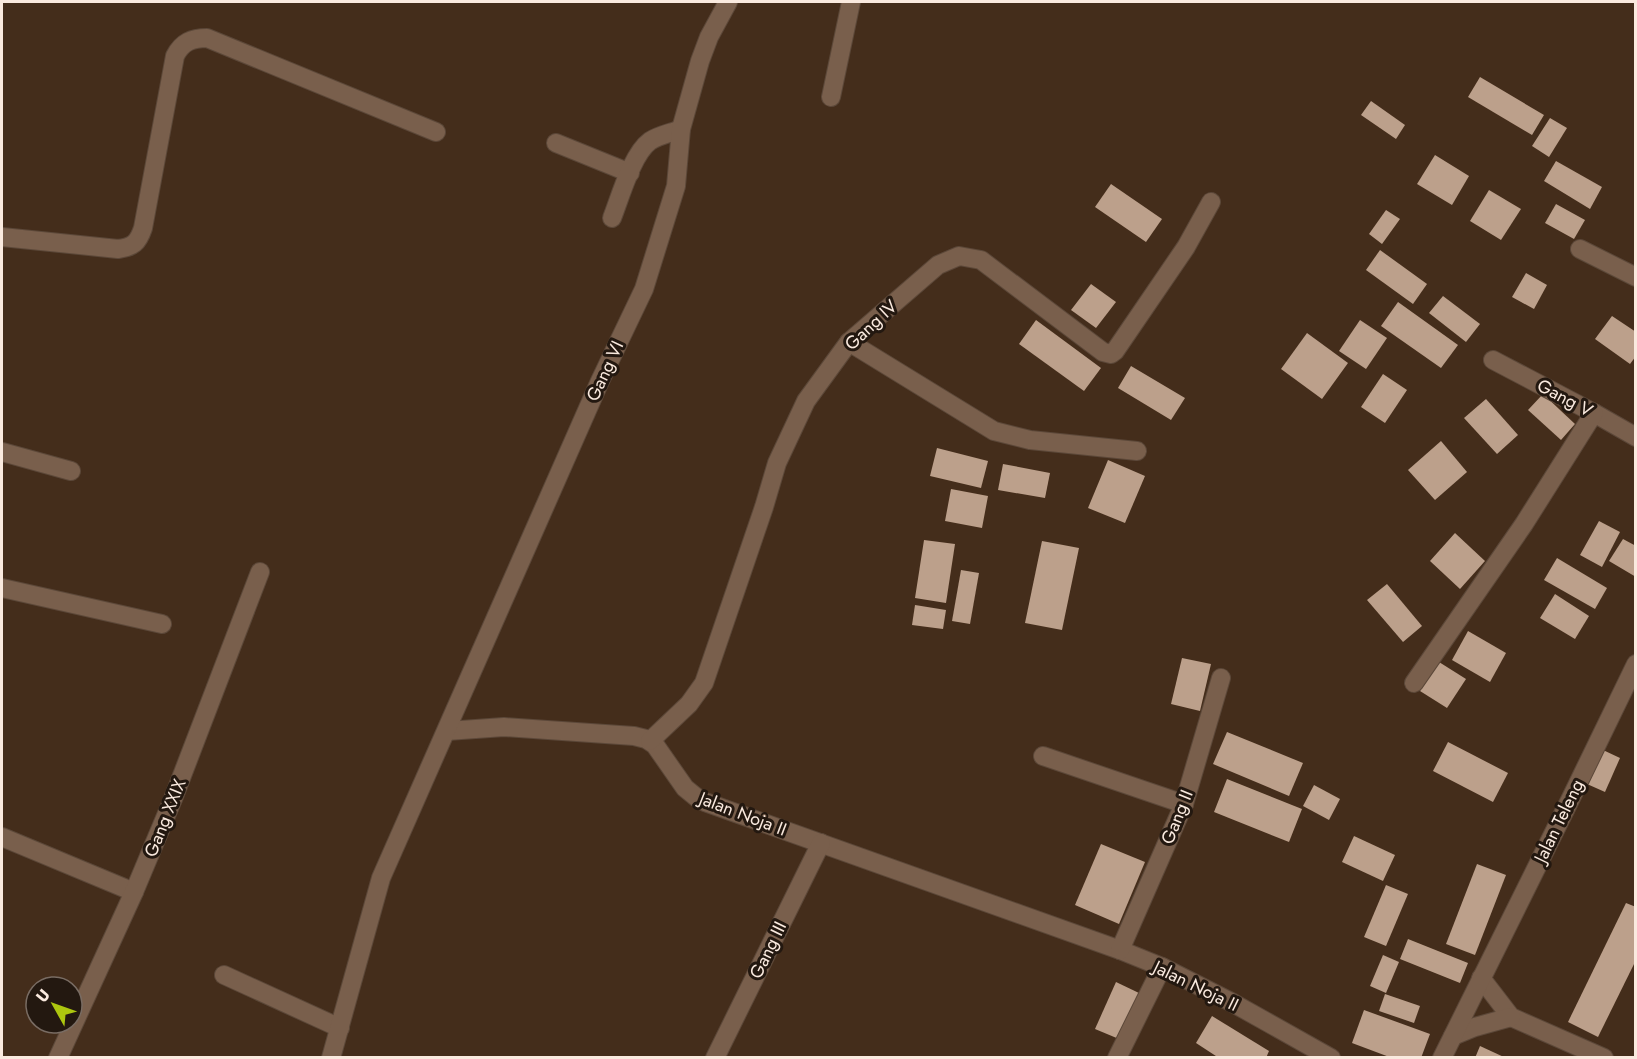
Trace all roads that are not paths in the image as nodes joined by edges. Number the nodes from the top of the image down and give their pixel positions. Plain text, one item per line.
1 (728, 2) edge
2 (852, 2) edge
3 (831, 97) dead end
4 (681, 129) junction
5 (436, 132) dead end
6 (556, 142) dead end
7 (630, 172) junction
8 (1211, 202) dead end
9 (612, 218) dead end
10 (2, 237) edge
11 (1580, 249) dead end
12 (1635, 277) edge
13 (849, 342) junction
14 (1493, 360) dead end
15 (1594, 413) junction
16 (1635, 437) edge
17 (2, 452) edge
18 (1137, 452) dead end
19 (71, 471) dead end
20 (260, 572) dead end
21 (2, 588) edge
22 (162, 624) dead end
23 (1635, 664) edge
24 (1221, 678) dead end
25 (1414, 683) dead end
26 (447, 730) junction
27 (651, 741) junction
28 (1043, 756) dead end
29 (1184, 804) junction
30 (2, 837) edge
31 (820, 843) junction
32 (134, 892) junction
33 (1119, 950) junction
34 (1162, 967) junction
35 (224, 975) dead end
36 (1481, 978) junction
37 (1511, 1017) junction
38 (340, 1028) junction
39 (1453, 1036) junction
40 (58, 1058) edge
41 (331, 1058) edge
42 (715, 1058) edge
43 (1117, 1058) edge
44 (1331, 1058) edge
45 (1442, 1058) edge
46 (1604, 1058) edge

1 - 4 street, Gang VI
2 - 3 street
4 - 7 street
4 - 26 street, Gang VI
5 - 10 street
6 - 7 street
7 - 9 street
8 - 13 street, Gang IV
11 - 12 street
13 - 18 street
13 - 27 street, Gang IV
14 - 15 street, Gang V
15 - 16 street, Gang V
15 - 25 street
17 - 19 street
20 - 32 street, Gang XXIX
21 - 22 street
23 - 36 street, Jalan Teleng
24 - 29 street, Gang II
26 - 27 street
26 - 38 street
27 - 31 street, Jalan Noja II
28 - 29 street
29 - 33 street, Gang II
30 - 32 street
31 - 33 street, Jalan Noja II
31 - 42 street, Gang III
32 - 40 street, Gang XXIX
33 - 34 street, Jalan Noja II
34 - 43 street
34 - 44 street, Jalan Noja II
35 - 38 street
36 - 37 street
36 - 39 street, Jalan Teleng
37 - 39 street
37 - 46 street
38 - 41 street
39 - 45 street, Jalan Teleng

